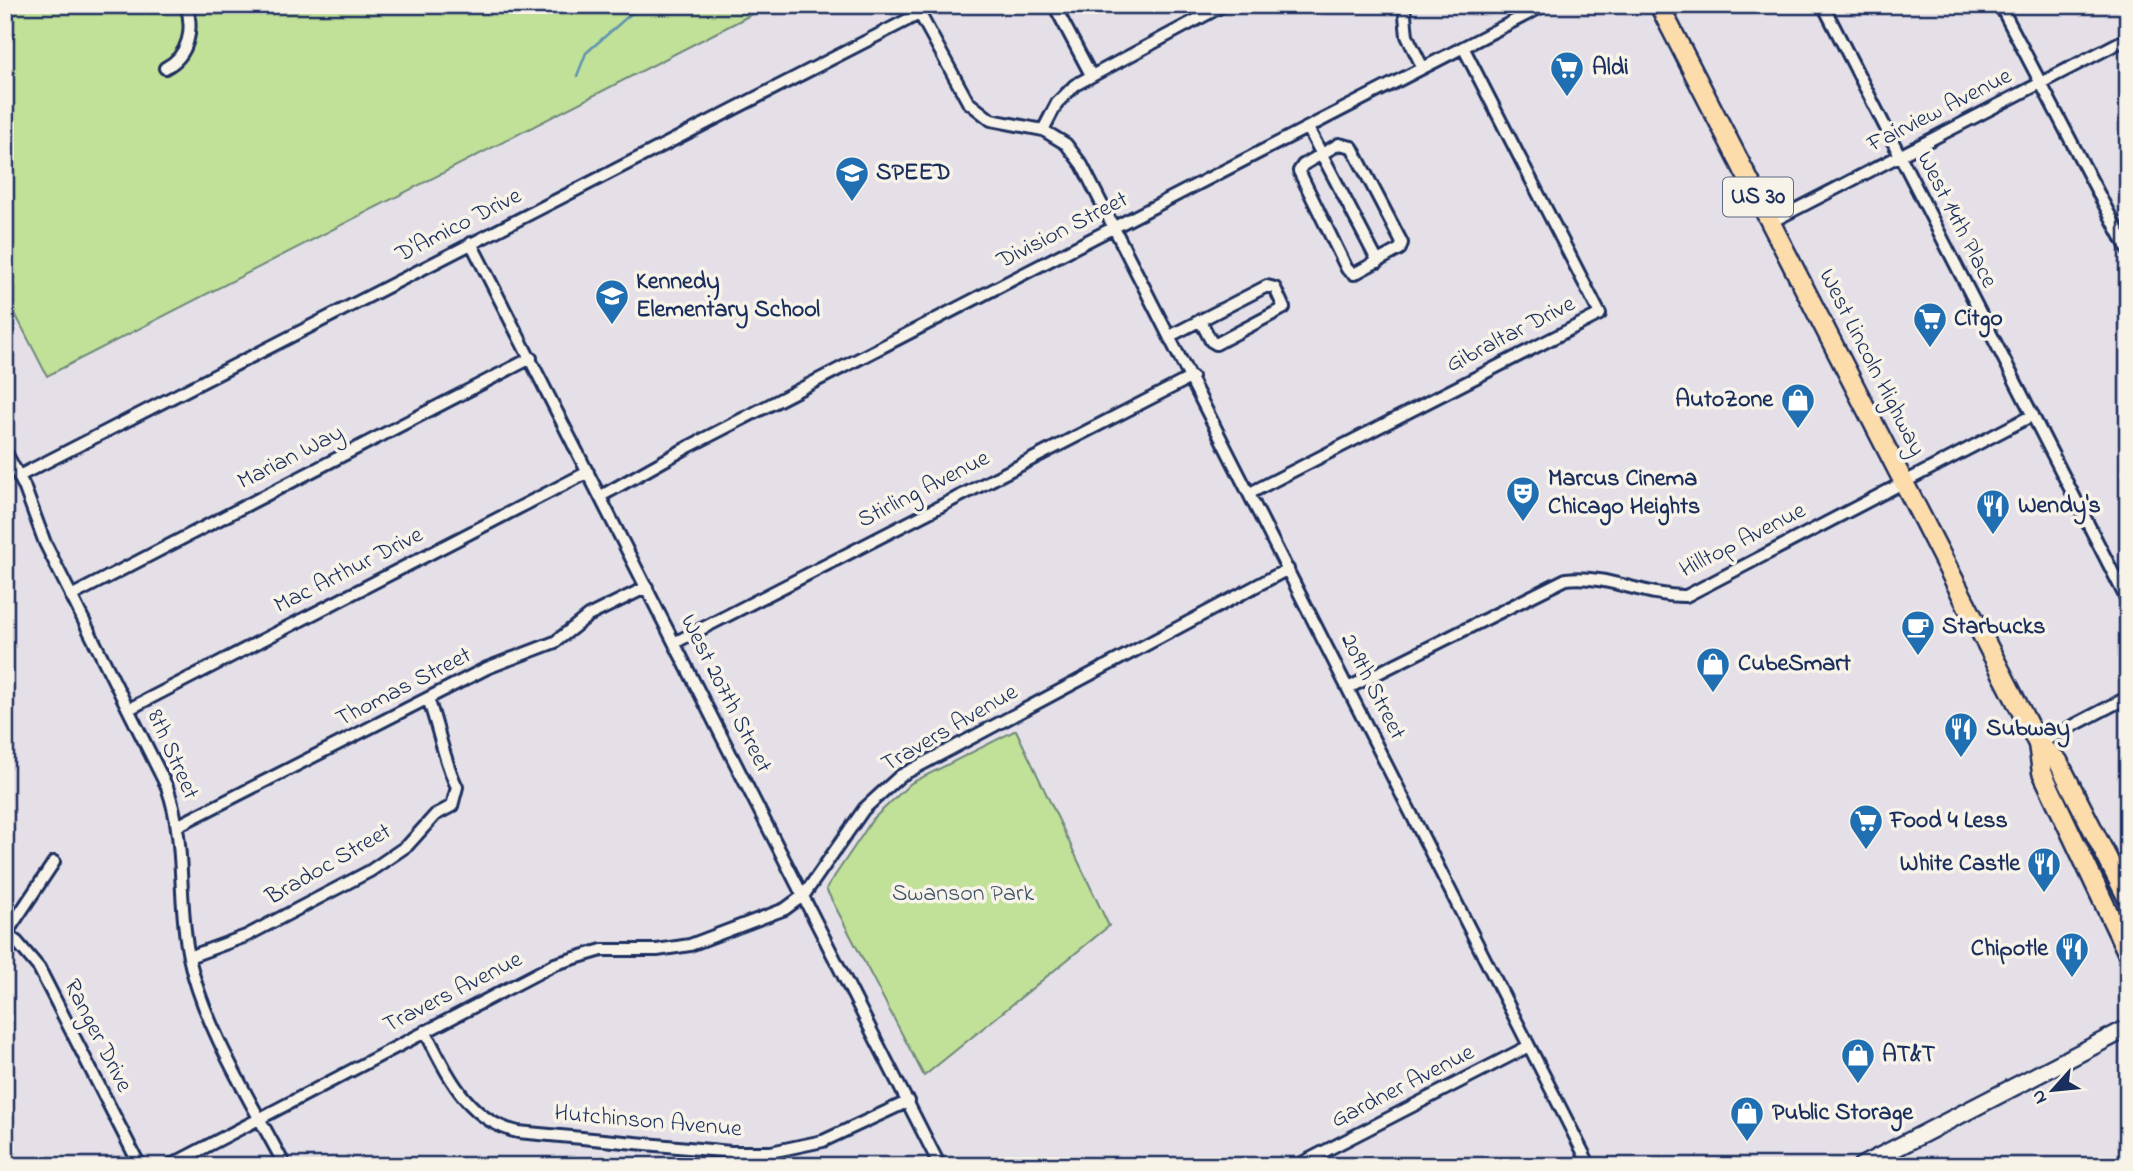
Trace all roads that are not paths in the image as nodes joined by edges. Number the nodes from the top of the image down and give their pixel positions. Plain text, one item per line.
1 (186, 5) edge
2 (1054, 5) edge
3 (1224, 5) edge
4 (1404, 5) edge
5 (1545, 5) edge
6 (1659, 5) edge
7 (1823, 5) edge
8 (2000, 5) edge
9 (917, 10) edge
10 (2128, 38) edge
11 (1463, 47) junction
12 (165, 68) dead end
13 (1423, 68) junction
14 (1091, 75) junction
15 (2040, 83) junction
16 (1308, 128) junction
17 (1043, 130) junction
18 (1322, 153) junction
19 (1900, 156) junction
20 (1771, 222) junction
21 (1115, 229) junction
22 (471, 243) junction
23 (2128, 250) edge
24 (1378, 262) junction
25 (1200, 320) junction
26 (1170, 336) junction
27 (531, 358) junction
28 (1192, 377) junction
29 (2032, 415) junction
30 (5, 451) edge
31 (588, 472) junction
32 (19, 475) junction
33 (1904, 482) junction
34 (1250, 493) junction
35 (601, 496) junction
36 (1288, 569) junction
37 (647, 587) junction
38 (71, 596) junction
39 (2128, 602) edge
40 (676, 642) junction
41 (1348, 688) junction
42 (2128, 697) edge
43 (428, 699) junction
44 (129, 709) junction
45 (2038, 744) junction
46 (178, 825) junction
47 (54, 862) dead end
48 (804, 895) junction
49 (2128, 899) edge
50 (6, 934) edge
51 (2128, 954) edge
52 (189, 957) junction
53 (2128, 1028) edge
54 (425, 1031) junction
55 (1529, 1045) junction
56 (909, 1101) junction
57 (260, 1117) junction
58 (140, 1166) edge
59 (169, 1166) edge
60 (285, 1166) edge
61 (940, 1166) edge
62 (1296, 1166) edge
63 (1590, 1166) edge
64 (1861, 1166) edge

1 - 12 street
2 - 14 street
3 - 14 street
4 - 13 street
5 - 11 street, Division Street
6 - 20 main road, West Lincoln Highway / US 30
7 - 19 street, West 14th Place
8 - 15 street
9 - 17 street
9 - 22 street, D'Amico Drive
10 - 15 street, Fairview Avenue
11 - 13 street, Division Street
11 - 34 street, Gibraltar Drive
13 - 16 street, Division Street
14 - 17 street
15 - 19 street, Fairview Avenue
15 - 23 street
16 - 18 street
16 - 21 street, Division Street
17 - 21 street, 209th Street
18 - 24 street
18 - 24 street
18 - 24 street
19 - 20 street, Fairview Avenue
19 - 29 street, West 14th Place
20 - 33 main road, West Lincoln Highway / US 30
21 - 26 street, 209th Street
21 - 35 street, Division Street
22 - 27 street, West 207th Street
22 - 32 street, D'Amico Drive
25 - 25 street
25 - 26 street
26 - 28 street, 209th Street
27 - 31 street, West 207th Street
27 - 38 street, Marian Way
28 - 34 street, 209th Street
28 - 40 street, Stirling Avenue
29 - 33 street, Hilltop Avenue
29 - 39 street, West 14th Place
30 - 32 street, 8th Street
31 - 35 street, West 207th Street
31 - 44 street, Mac Arthur Drive
32 - 38 street, 8th Street
33 - 41 street, Hilltop Avenue
33 - 45 main road, West Lincoln Highway / US 30
34 - 36 street, 209th Street
35 - 37 street, West 207th Street
36 - 41 street, 209th Street
36 - 48 street, Travers Avenue
37 - 40 street, West 207th Street
37 - 43 street, Thomas Street
38 - 44 street, 8th Street
40 - 48 street, West 207th Street
41 - 55 street, 209th Street
42 - 45 street
43 - 46 street, Thomas Street
43 - 52 street, Bradoc Street
44 - 46 street, 8th Street
45 - 49 main road, West Lincoln Highway / US 30
45 - 51 main road, West Lincoln Highway / US 30
46 - 52 street, 8th Street
47 - 50 street
48 - 54 street, Travers Avenue
48 - 56 street, West 207th Street
50 - 58 street, Ranger Drive
52 - 57 street, 8th Street
53 - 64 main road
54 - 56 street, Hutchinson Avenue
54 - 57 street, Travers Avenue
55 - 62 street, Gardner Avenue
55 - 63 street, 209th Street
56 - 61 street, West 207th Street
57 - 59 street, Travers Avenue
57 - 60 street, 8th Street

